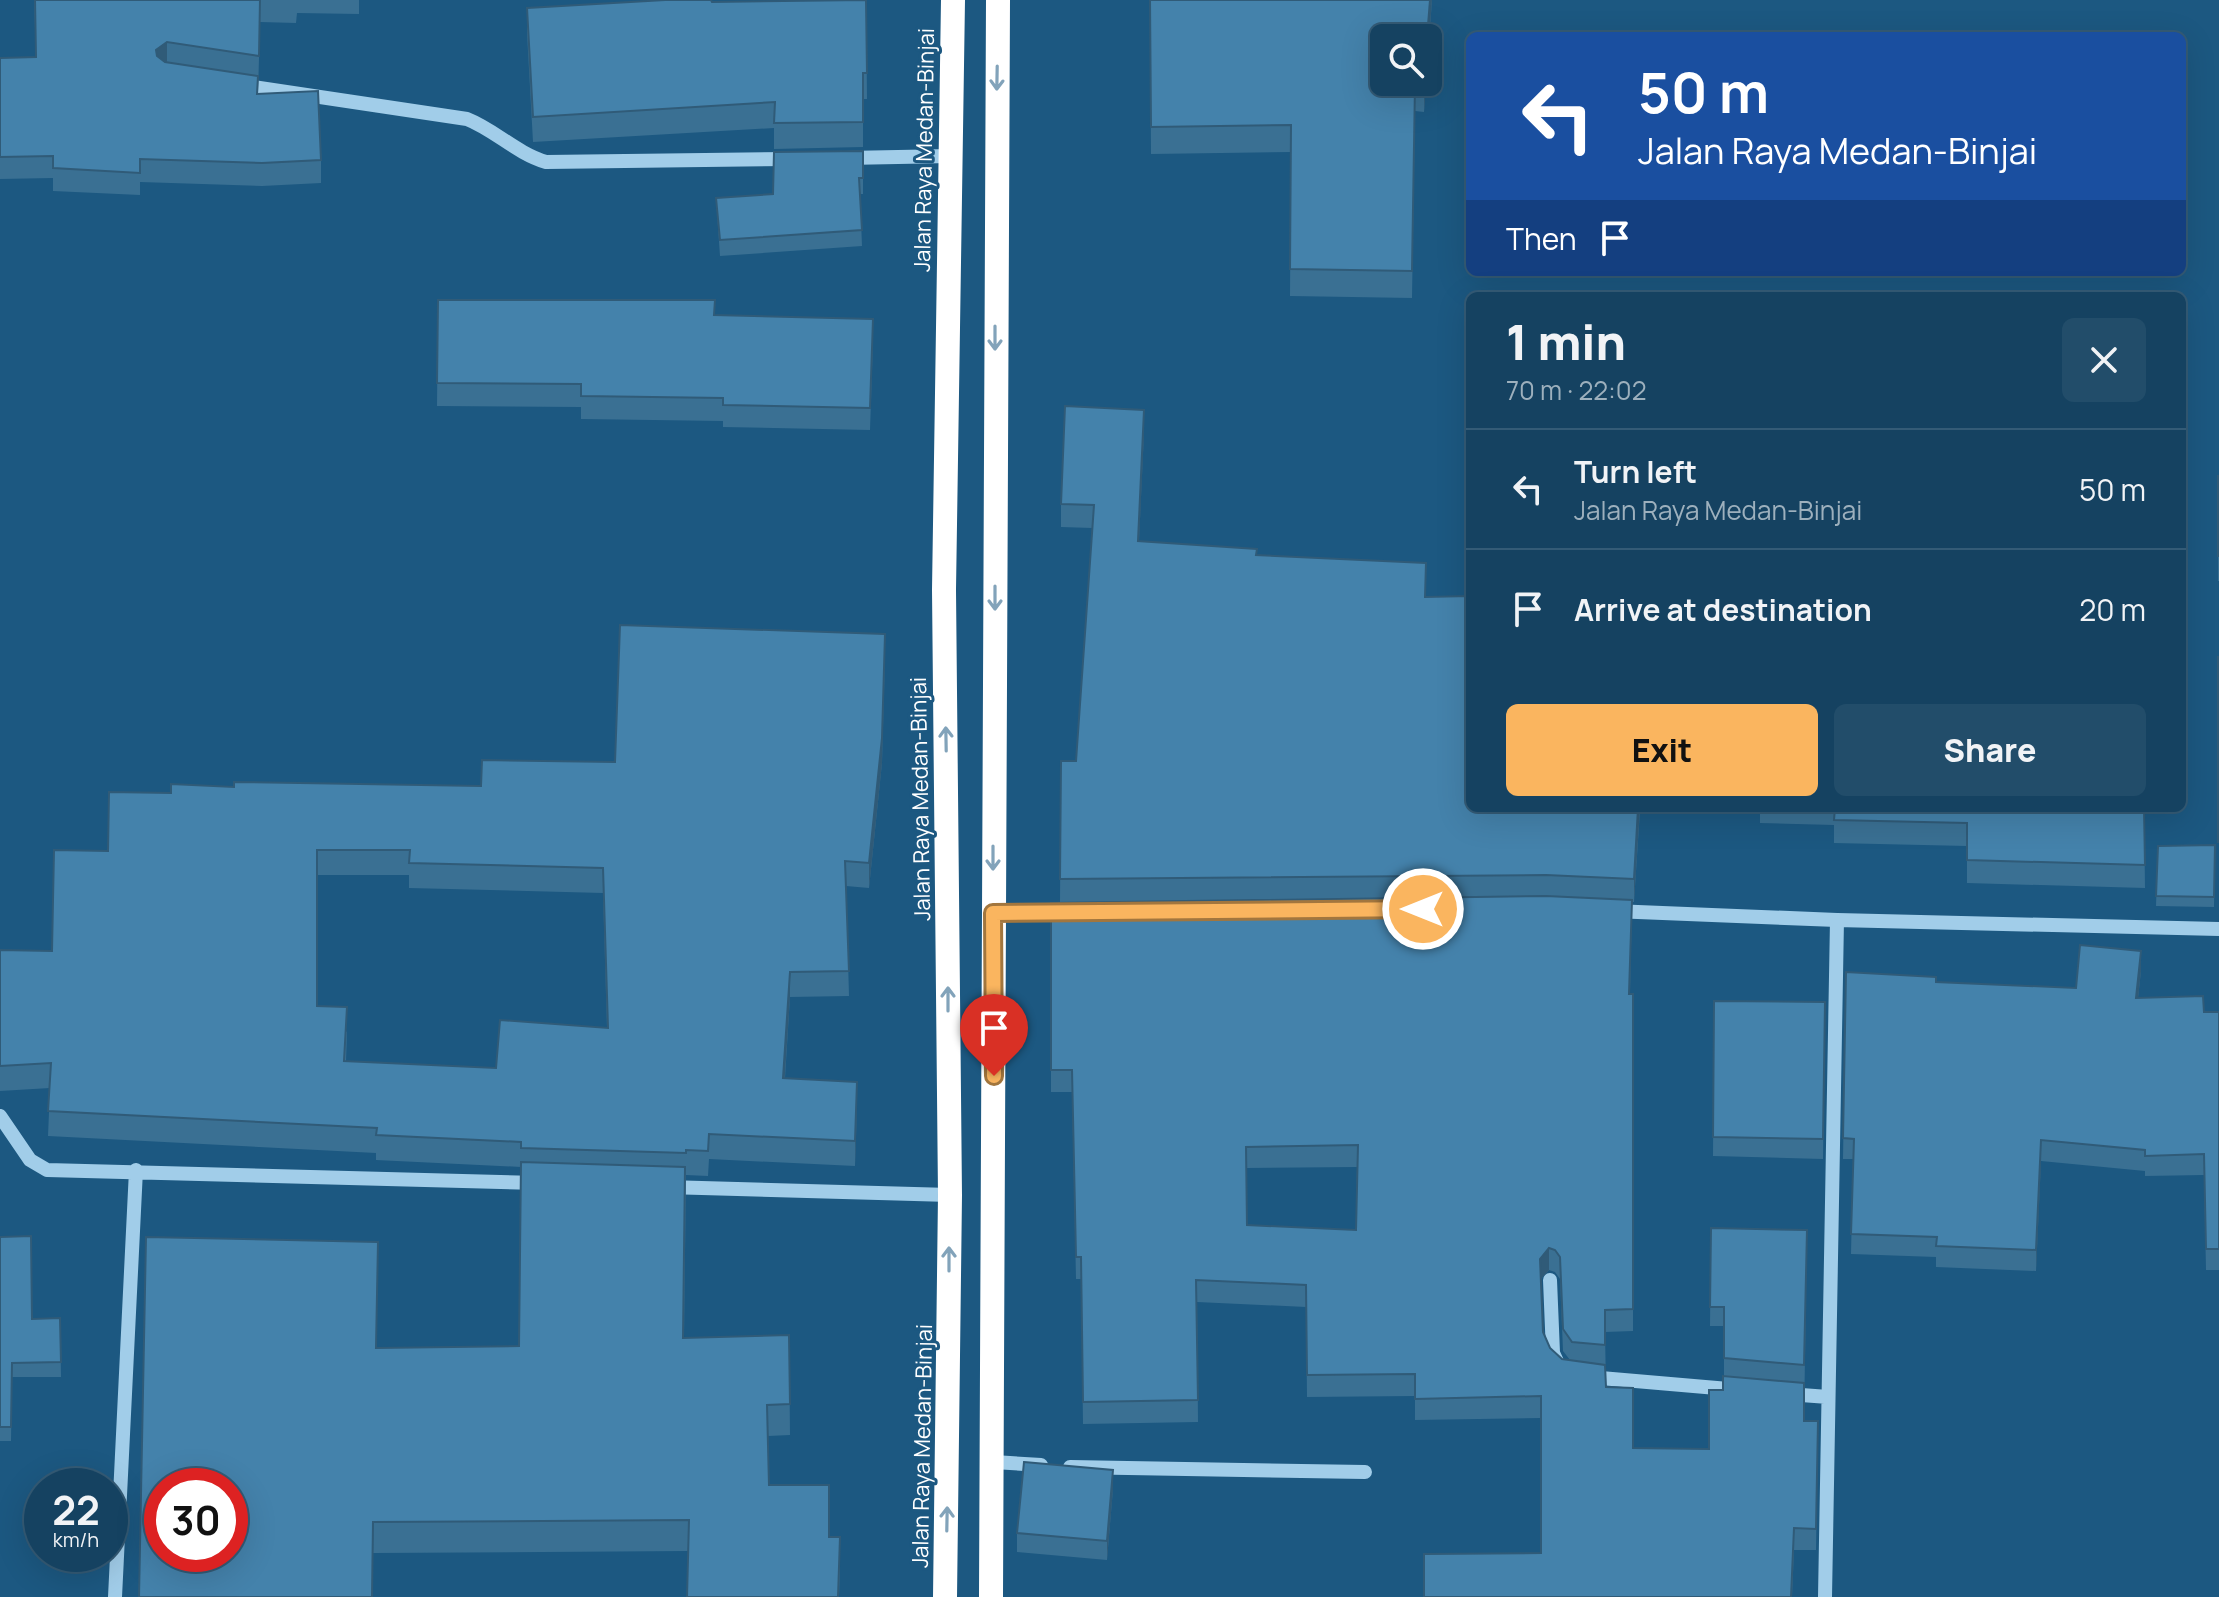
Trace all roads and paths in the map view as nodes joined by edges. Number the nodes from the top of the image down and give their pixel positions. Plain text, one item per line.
1 (953, 0) edge
2 (998, 0) edge
3 (226, 83) edge
4 (950, 156) junction
5 (810, 158) edge
6 (825, 158) edge
7 (1592, 910) edge
8 (993, 913) junction
9 (1088, 913) edge
10 (1837, 920) junction
11 (2219, 929) edge
12 (0, 1116) edge
13 (136, 1170) junction
14 (548, 1183) edge
15 (643, 1186) edge
16 (950, 1195) junction
17 (1550, 1280) edge
18 (1751, 1390) edge
19 (1767, 1392) edge
20 (1828, 1397) junction
21 (994, 1462) junction
22 (1365, 1472) dead end
23 (115, 1597) edge
24 (945, 1597) edge
25 (991, 1597) edge
26 (1825, 1597) edge

1 - 4 highway, Jalan Raya Medan-Binjai
2 -> 8 highway
3 - 5 street
4 - 6 street
16 -> 4 highway, Jalan Raya Medan-Binjai
7 - 10 street
8 - 9 street
8 - 21 highway
10 - 11 street
10 - 20 street
12 - 13 street
13 - 14 street
13 - 23 street
15 - 16 street
24 -> 16 highway, Jalan Raya Medan-Binjai
17 - 18 street
19 - 20 street
20 - 26 street
21 - 22 street
21 - 25 highway

